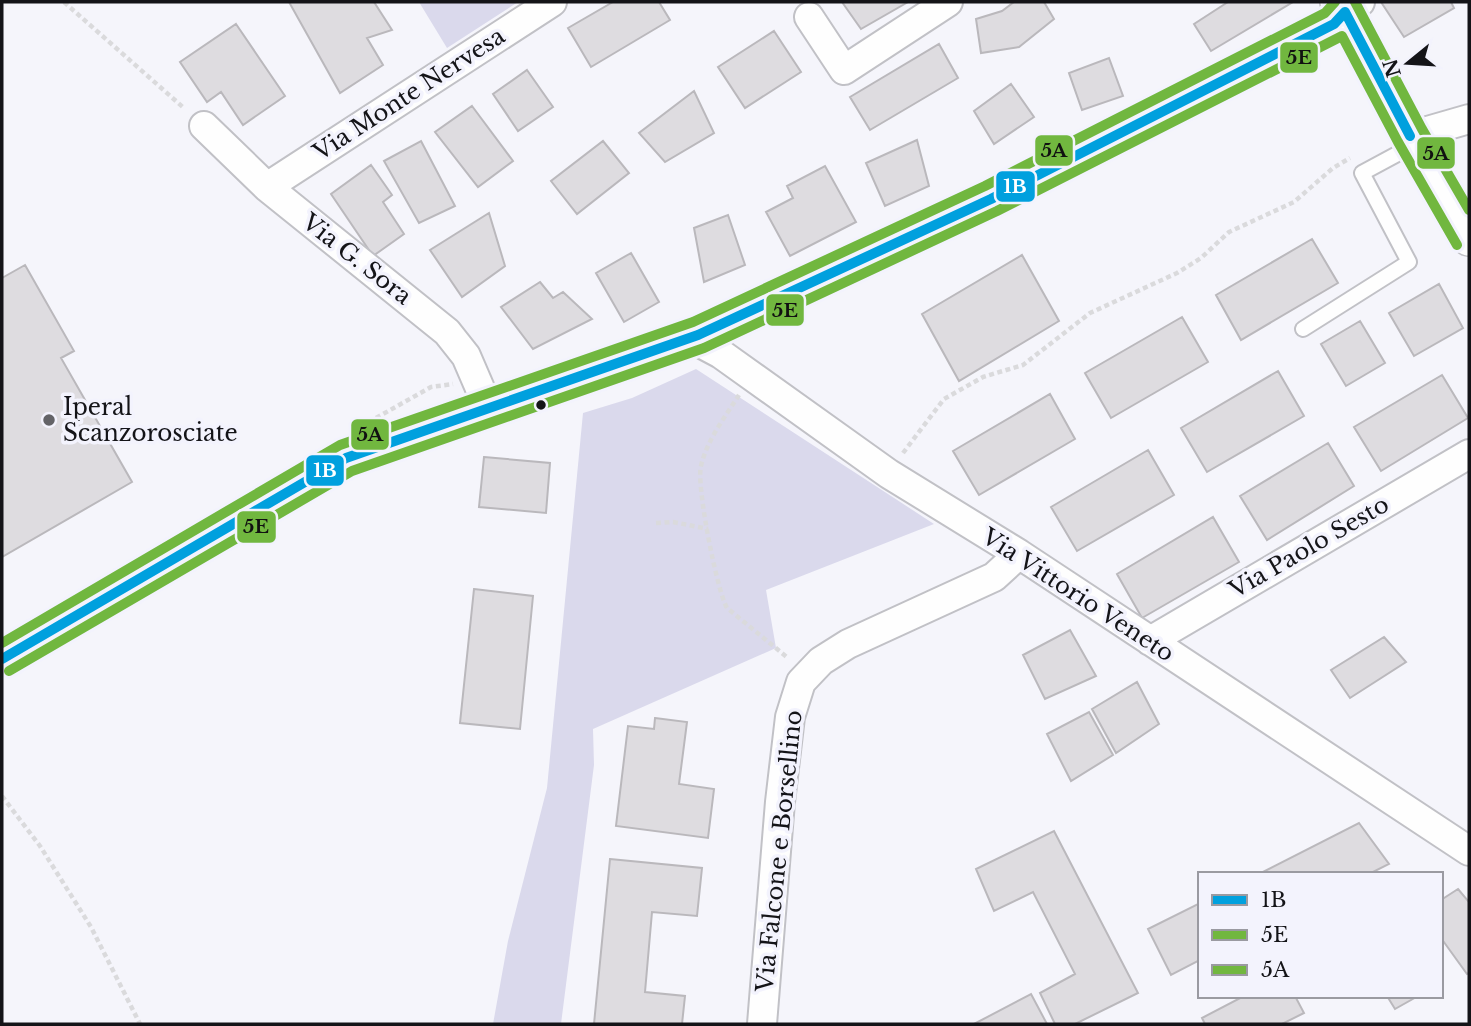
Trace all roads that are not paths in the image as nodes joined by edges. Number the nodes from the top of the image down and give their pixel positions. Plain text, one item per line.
1 (552, 2) edge
2 (948, 2) edge
3 (1348, 5) edge
4 (809, 17) dead end
5 (1469, 120) edge
6 (204, 125) road end
7 (1413, 140) junction
8 (267, 187) junction
9 (1469, 238) edge
10 (1303, 329) dead end
11 (689, 337) junction
12 (488, 407) junction
13 (1469, 454) edge
14 (1019, 554) junction
15 (1150, 641) junction
16 (2, 659) edge
17 (1469, 851) edge
18 (761, 1024) edge

1 - 8 street, Via Monte Nervesa
2 - 4 street
3 - 7 street
3 - 11 street
5 - 7 street
6 - 8 street, Via G. Sora
7 - 9 street
7 - 10 lane
8 - 12 street, Via G. Sora
11 - 12 street
11 - 14 street, Via Vittorio Veneto
12 - 16 street
13 - 15 street, Via Paolo Sesto
14 - 15 street, Via Vittorio Veneto
14 - 18 street, Via Falcone e Borsellino
15 - 17 street, Via Vittorio Veneto

